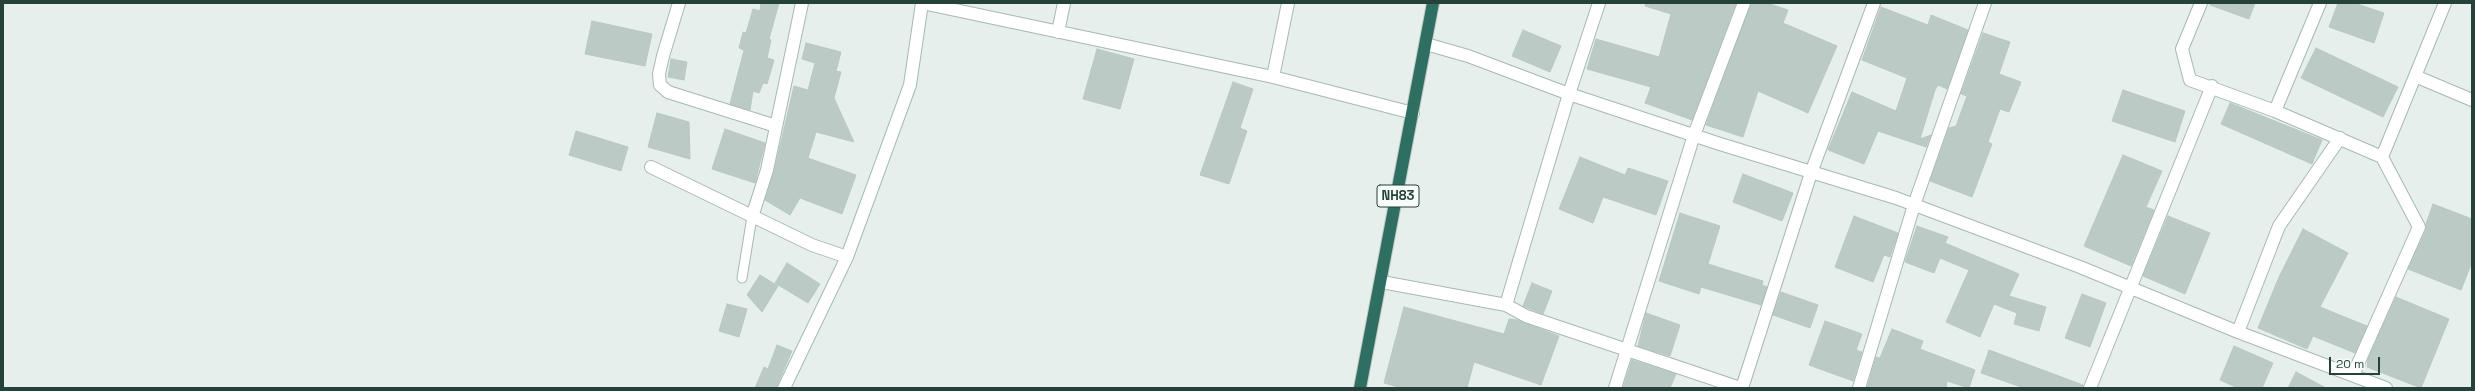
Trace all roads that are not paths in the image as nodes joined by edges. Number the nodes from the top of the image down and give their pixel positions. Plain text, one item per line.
1 (679, 3) edge
2 (802, 3) edge
3 (922, 3) edge
4 (1064, 3) edge
5 (1288, 3) edge
6 (1433, 3) edge
7 (1599, 3) edge
8 (1744, 3) edge
9 (1874, 3) edge
10 (1985, 3) edge
11 (2201, 3) edge
12 (2320, 3) edge
13 (2445, 3) edge
14 (1058, 32) junction
15 (1426, 44) junction
16 (2415, 76) junction
17 (1273, 77) junction
18 (2212, 86) junction
19 (1569, 94) junction
20 (2472, 100) edge
21 (2275, 111) junction
22 (1413, 113) junction
23 (776, 126) junction
24 (1694, 135) junction
25 (2340, 138) junction
26 (2382, 157) junction
27 (651, 167) dead end
28 (1811, 173) junction
29 (1914, 205) junction
30 (752, 217) junction
31 (847, 257) junction
32 (742, 278) dead end
33 (1382, 282) junction
34 (2131, 289) junction
35 (1506, 305) junction
36 (2238, 332) junction
37 (1628, 350) junction
38 (2353, 375) junction
39 (784, 388) edge
40 (1360, 388) edge
41 (1615, 388) edge
42 (1741, 388) edge
43 (1859, 388) edge
44 (2090, 388) edge
45 (2386, 388) edge

1 - 23 street
2 - 23 street
3 - 14 street
3 - 31 street
4 - 14 street
5 - 17 street
6 - 15 highway, NH83
7 - 19 street
8 - 24 street
9 - 28 street
10 - 29 street
11 - 18 street
12 - 21 street
13 - 16 street
14 - 17 street
15 - 19 street
15 - 22 highway, NH83
16 - 20 street
16 - 26 street
17 - 22 street
18 - 21 street
18 - 34 street
19 - 24 street
19 - 35 street
21 - 25 street
22 - 33 highway, NH83
23 - 30 street
24 - 28 street
24 - 37 street
25 - 26 street
25 - 36 street
26 - 38 street
27 - 30 street
28 - 29 street
28 - 42 street
29 - 34 street
29 - 43 street
30 - 31 street
30 - 32 lane
31 - 39 street
33 - 35 street
33 - 40 highway, NH83
34 - 36 street
34 - 44 street
35 - 37 street
36 - 38 street
37 - 41 street
37 - 42 street
38 - 45 street

